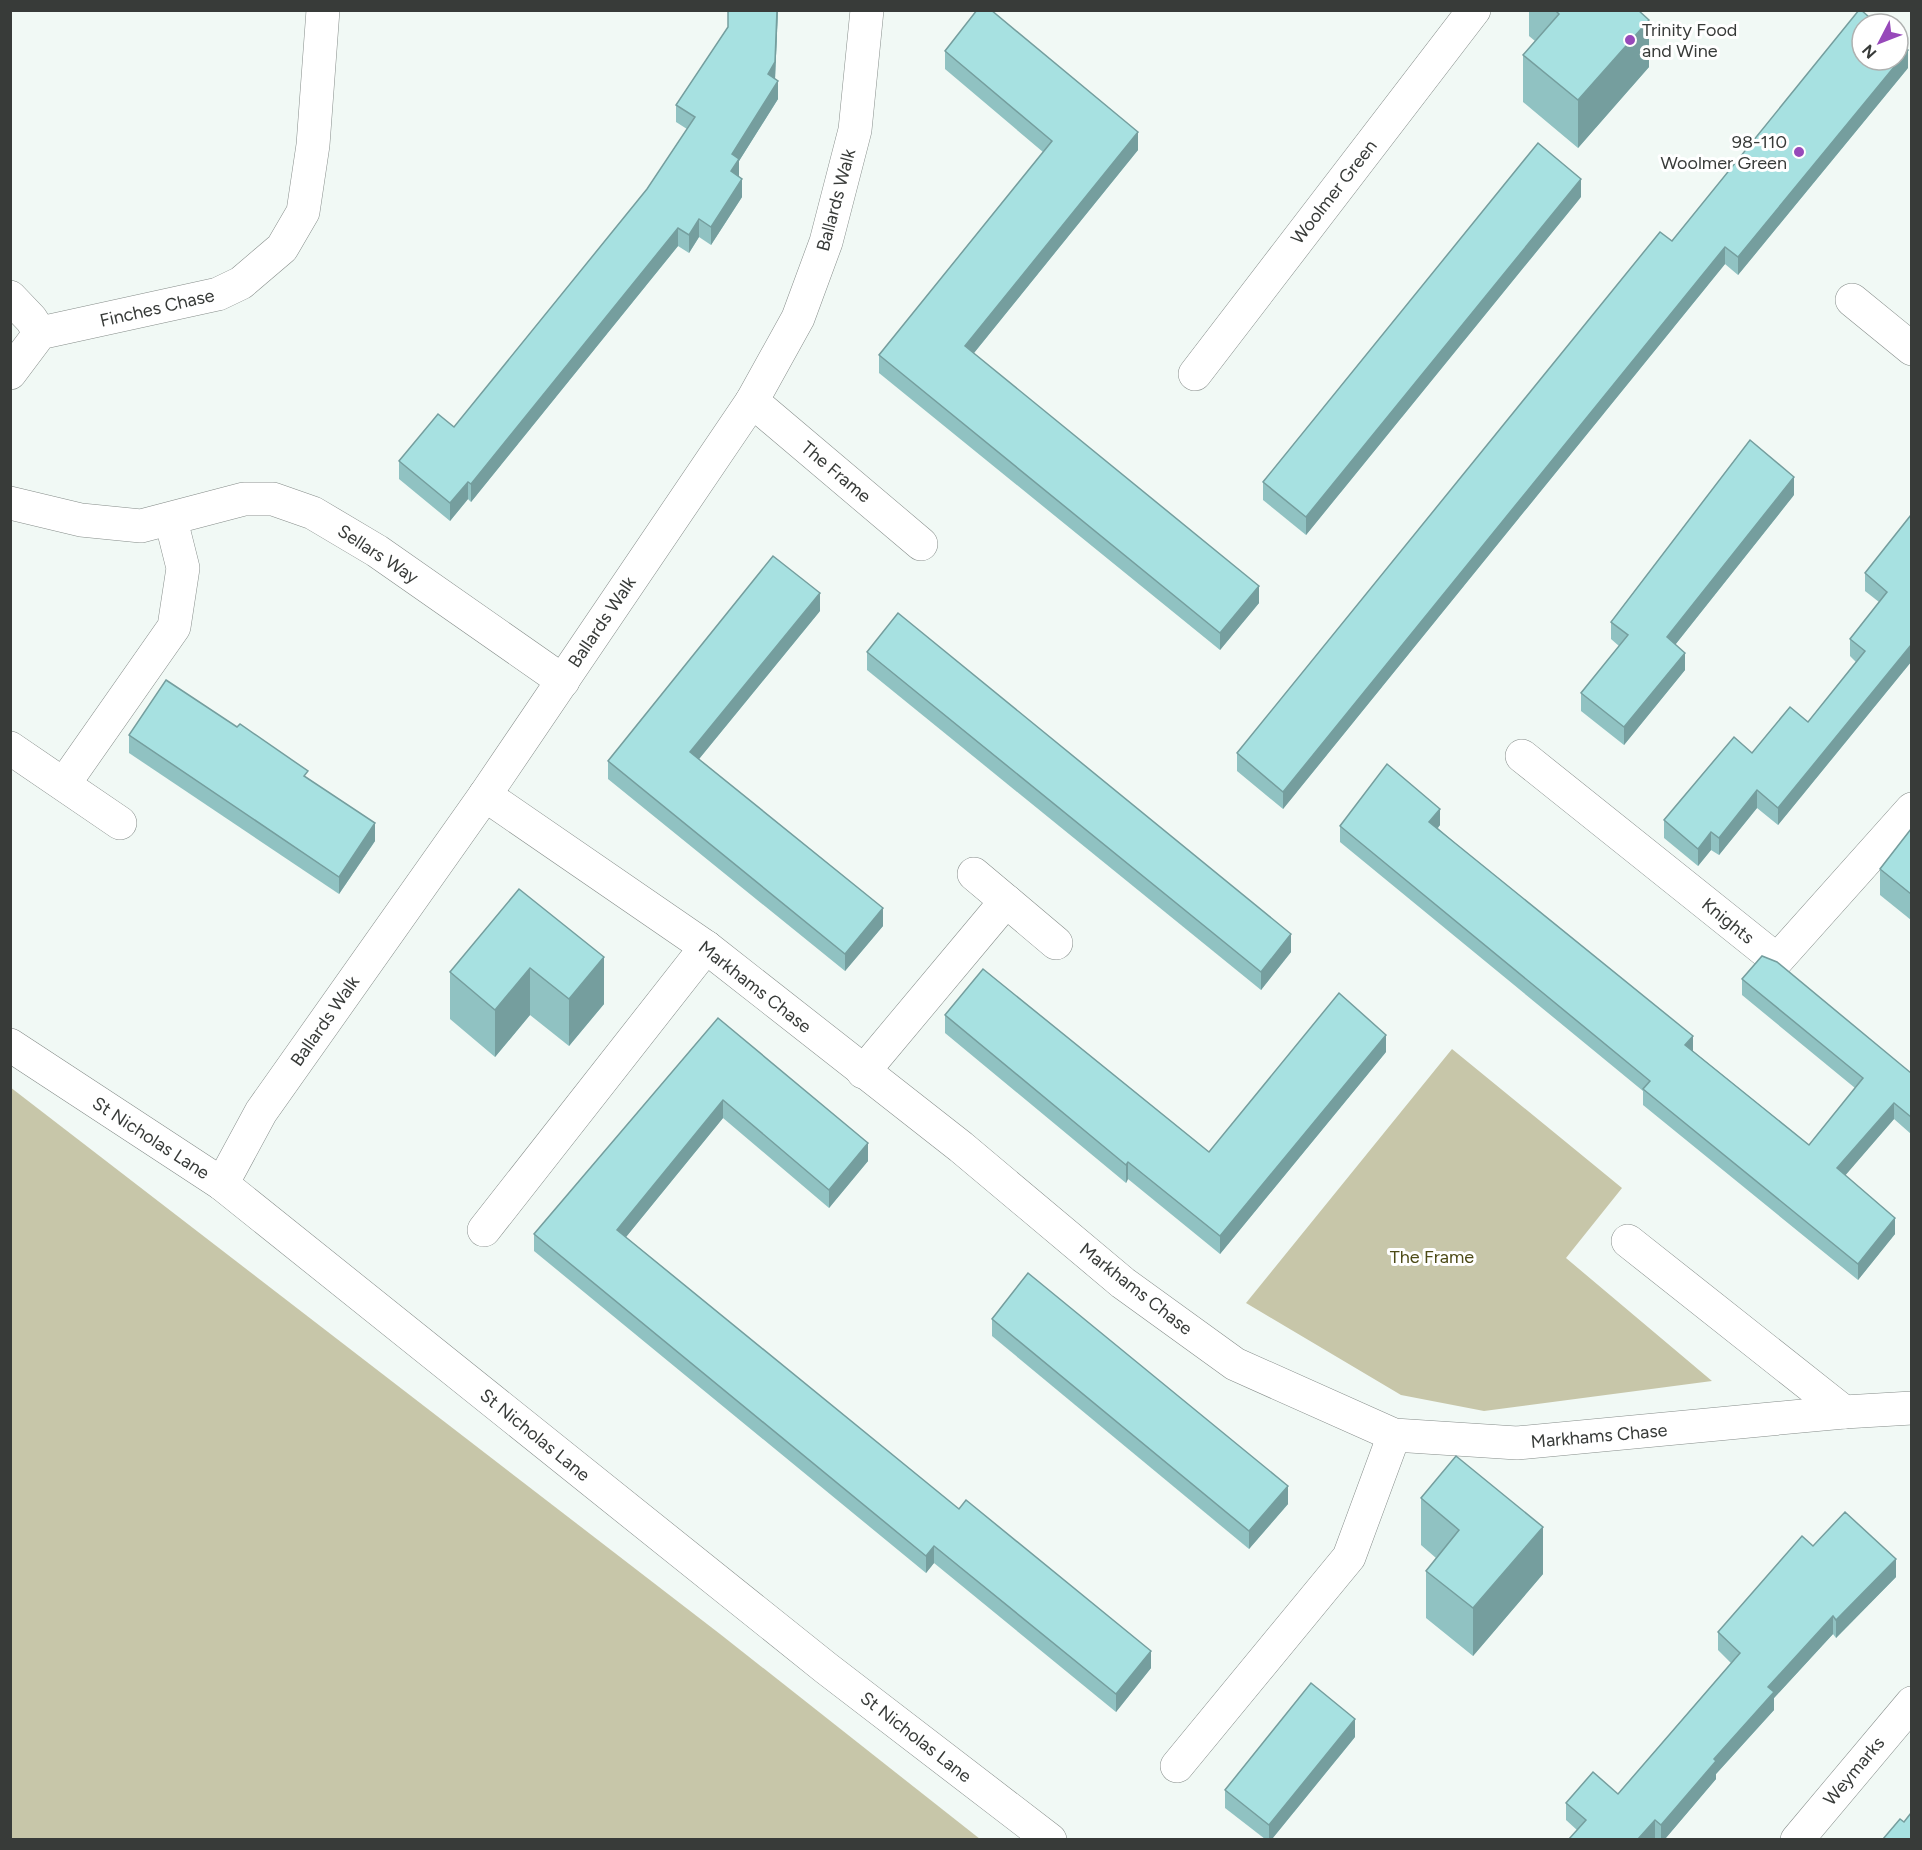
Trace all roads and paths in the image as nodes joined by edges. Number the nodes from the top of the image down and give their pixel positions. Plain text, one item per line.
1 (323, 10) edge
2 (867, 10) edge
3 (1474, 10) edge
4 (10, 297) edge
5 (1852, 300) dead end
6 (40, 333) junction
7 (1911, 349) edge
8 (10, 373) edge
9 (1195, 374) dead end
10 (752, 401) junction
11 (10, 503) edge
12 (171, 520) junction
13 (921, 544) dead end
14 (562, 681) junction
15 (10, 748) edge
16 (1522, 756) dead end
17 (64, 784) junction
18 (484, 795) junction
19 (1911, 809) edge
20 (120, 823) dead end
21 (974, 874) dead end
22 (1006, 901) junction
23 (1056, 943) dead end
24 (706, 947) junction
25 (10, 1045) edge
26 (863, 1072) junction
27 (222, 1184) junction
28 (484, 1230) dead end
29 (1628, 1241) dead end
30 (1911, 1408) edge
31 (1844, 1412) junction
32 (1394, 1435) junction
33 (1911, 1703) edge
34 (1177, 1766) dead end
35 (1050, 1839) edge
36 (1797, 1839) edge

1 - 6 street, Finches Chase
2 - 10 street, Ballards Walk
3 - 9 street, Woolmer Green
4 - 6 street
5 - 7 street
6 - 8 street
10 - 13 street, The Frame
10 - 14 street, Ballards Walk
11 - 12 street, Sellars Way
12 - 14 street, Sellars Way
12 - 17 street
14 - 18 street, Ballards Walk
15 - 17 street
16 - 19 street, Knights
17 - 20 street
18 - 24 street, Markhams Chase
18 - 27 street, Ballards Walk
21 - 22 street
22 - 23 street
22 - 26 street
24 - 26 street, Markhams Chase
24 - 28 street
25 - 27 street, St Nicholas Lane
26 - 32 street, Markhams Chase
27 - 35 street, St Nicholas Lane
29 - 31 street
30 - 31 street, Markhams Chase
31 - 32 street, Markhams Chase
32 - 34 street
33 - 36 street, Weymarks

